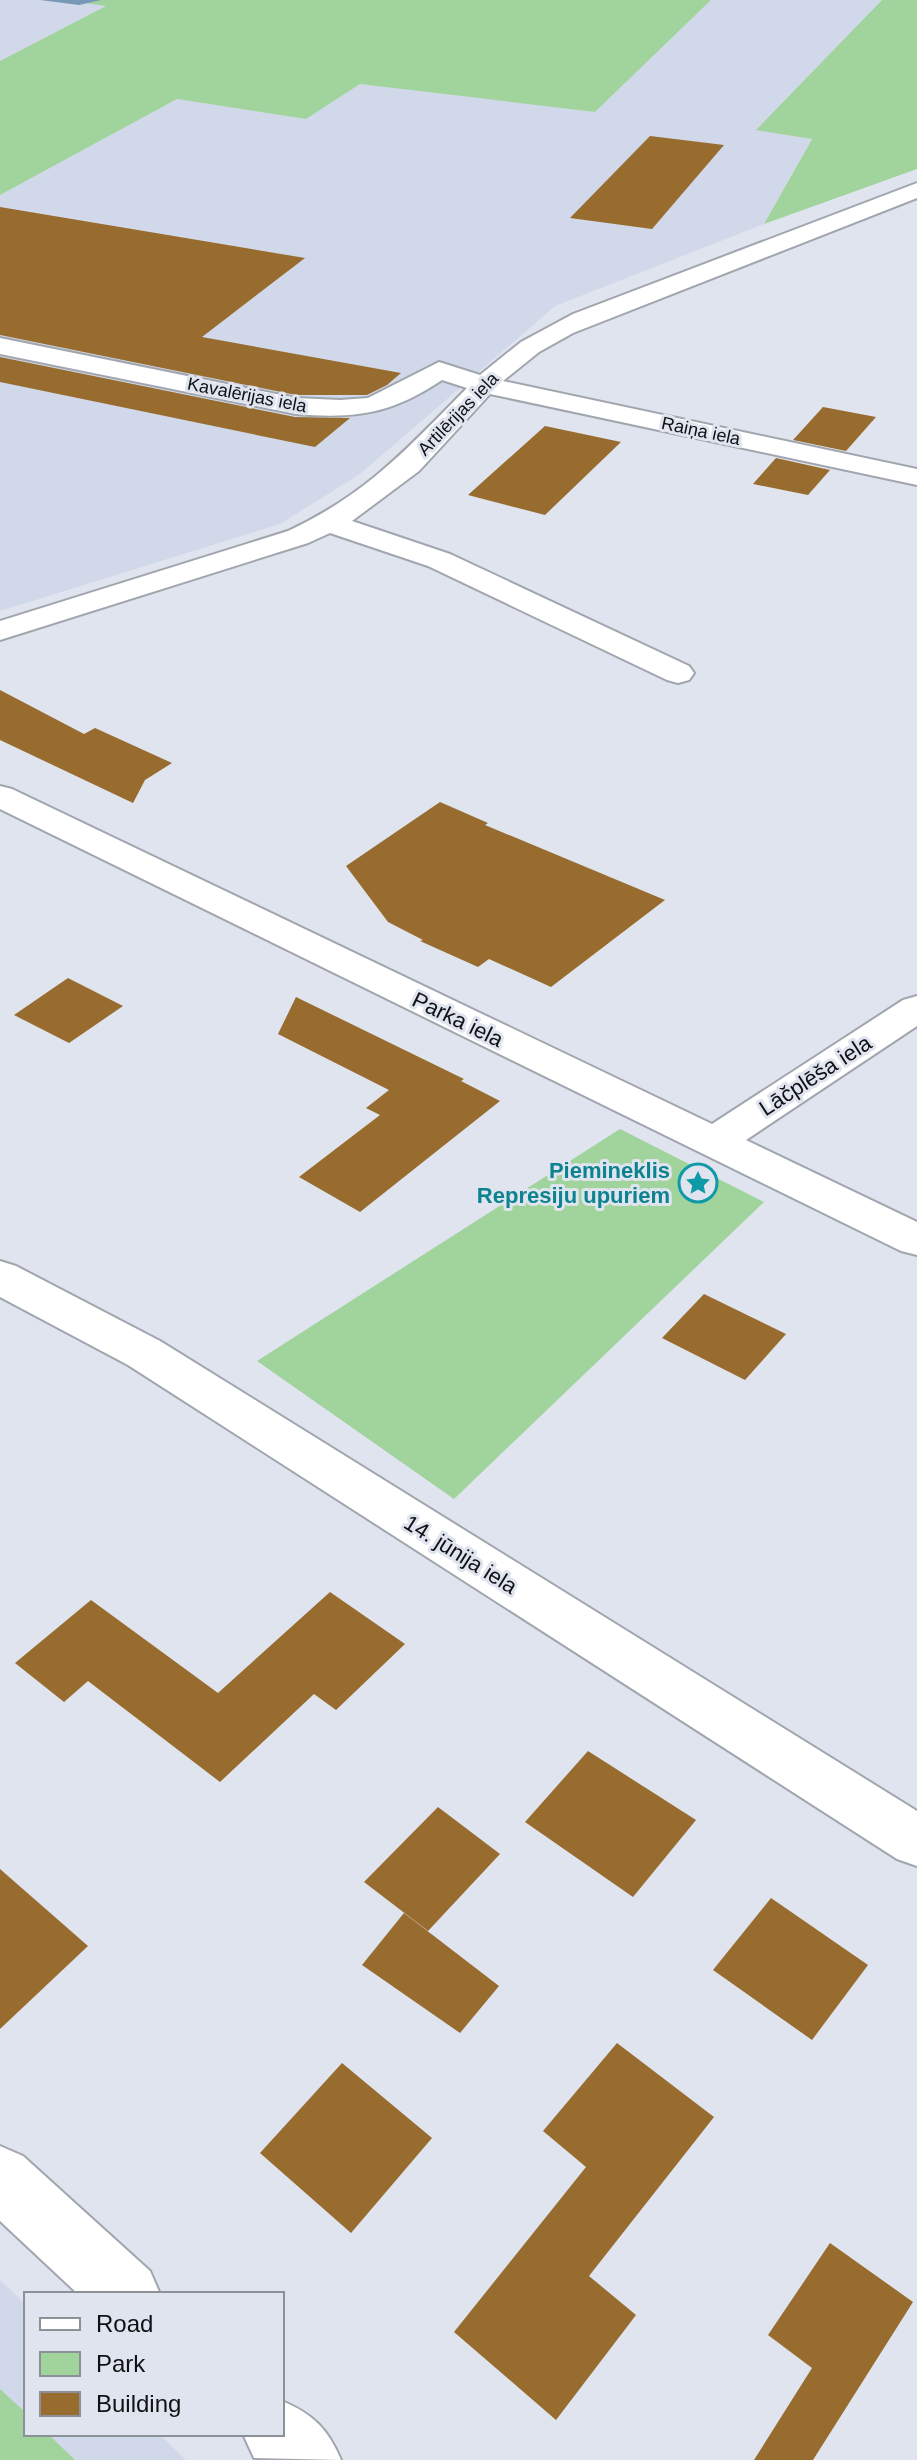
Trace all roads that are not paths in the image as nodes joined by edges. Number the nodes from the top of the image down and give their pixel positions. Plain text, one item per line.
1 (917, 190) edge
2 (0, 346) edge
3 (484, 385) junction
4 (917, 477) edge
5 (330, 523) junction
6 (0, 631) edge
7 (678, 673) dead end
8 (0, 796) edge
9 (917, 1008) edge
10 (712, 1143) junction
11 (917, 1240) edge
12 (0, 1277) edge
13 (917, 1841) edge
14 (0, 2178) edge
15 (125, 2292) edge
16 (280, 2436) edge
17 (306, 2460) edge

1 - 3 street, Artilērijas iela
2 - 3 street, Kavalērijas iela
3 - 4 street, Raiņa iela
3 - 5 street, Artilērijas iela
5 - 6 street, Artilērijas iela
5 - 7 street
8 - 10 street, Parka iela
9 - 10 street, Lāčplēša iela
10 - 11 street, Parka iela
12 - 13 street, 14. jūnija iela
14 - 15 street
16 - 17 street

